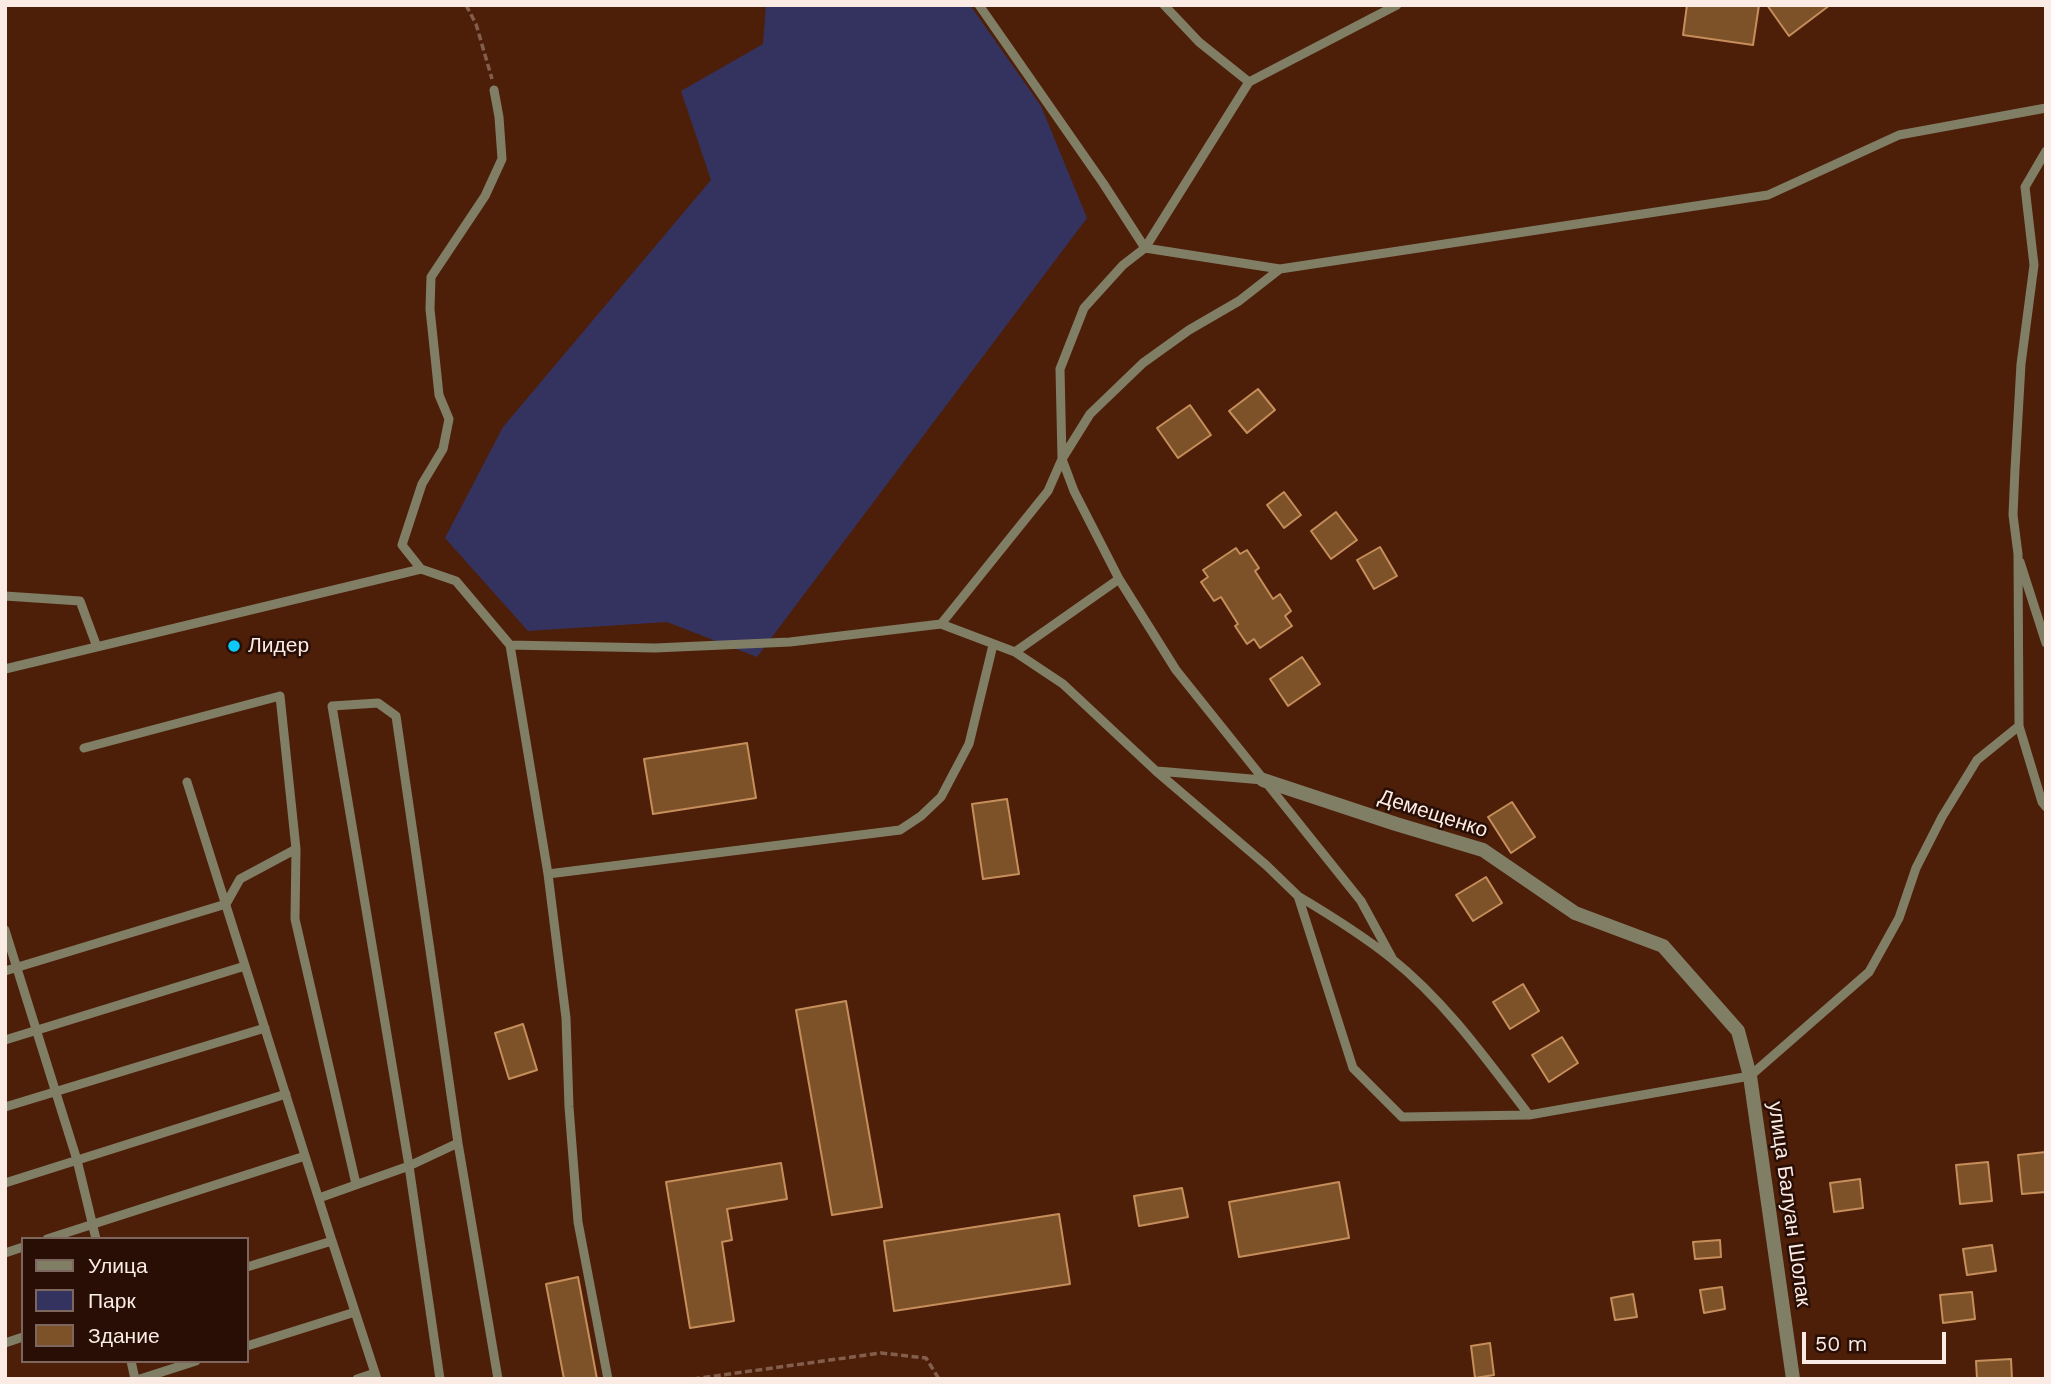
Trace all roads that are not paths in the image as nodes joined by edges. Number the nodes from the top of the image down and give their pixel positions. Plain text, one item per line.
1 (979, 5) edge
2 (1164, 5) edge
3 (1397, 5) edge
4 (1249, 82) junction
5 (494, 90) road end
6 (2046, 108) edge
7 (2046, 151) edge
8 (1145, 248) junction
9 (1280, 269) junction
10 (1062, 459) junction
11 (2018, 554) junction
12 (421, 569) junction
13 (1119, 579) junction
14 (5, 596) edge
15 (941, 624) junction
16 (2046, 643) edge
17 (510, 645) junction
18 (993, 645) junction
19 (97, 647) junction
20 (1015, 652) junction
21 (5, 668) edge
22 (2019, 726) junction
23 (84, 748) dead end
24 (1156, 771) junction
25 (1264, 780) junction
26 (187, 782) dead end
27 (2046, 807) edge
28 (296, 849) junction
29 (548, 874) junction
30 (1298, 895) junction
31 (226, 904) junction
32 (5, 930) edge
33 (1391, 958) junction
34 (245, 966) junction
35 (17, 968) junction
36 (5, 971) edge
37 (265, 1028) junction
38 (37, 1031) junction
39 (5, 1040) edge
40 (1750, 1076) junction
41 (56, 1092) junction
42 (286, 1094) junction
43 (5, 1107) edge
44 (1529, 1115) junction
45 (458, 1143) junction
46 (305, 1156) junction
47 (77, 1160) junction
48 (408, 1166) junction
49 (5, 1183) edge
50 (356, 1184) junction
51 (318, 1198) junction
52 (91, 1224) junction
53 (53, 1237) edge
54 (95, 1237) edge
55 (332, 1241) junction
56 (248, 1267) edge
57 (355, 1312) junction
58 (248, 1346) edge
59 (190, 1363) edge
60 (376, 1376) edge
61 (140, 1379) edge
62 (358, 1379) edge
63 (440, 1379) edge
64 (498, 1379) edge
65 (608, 1379) edge
66 (1793, 1379) edge

1 - 8 lane
2 - 4 lane
3 - 4 lane
4 - 8 lane
5 - 12 lane
6 - 9 lane
7 - 11 lane
8 - 9 lane
8 - 10 lane
9 - 10 lane
10 - 13 lane
10 - 15 lane
11 - 16 lane
11 - 22 lane
12 - 17 lane
12 - 19 lane
13 - 20 lane
13 - 25 lane
14 - 19 lane
15 - 17 lane
15 - 18 lane
17 - 29 lane
18 - 20 lane
18 - 29 lane
19 - 21 lane
20 - 24 lane
22 - 27 lane
22 - 40 lane
23 - 28 lane
24 - 25 lane
24 - 30 lane
25 - 33 lane
25 - 40 street, Демещенко
26 - 31 lane
28 - 31 lane
28 - 50 lane
29 - 65 lane
30 - 33 lane
30 - 44 lane
31 - 34 lane
31 - 35 lane
32 - 35 lane
33 - 44 lane
34 - 37 lane
34 - 38 lane
35 - 36 lane
35 - 38 lane
37 - 41 lane
37 - 42 lane
38 - 39 lane
38 - 41 lane
40 - 44 lane
40 - 66 street, улица Балуан Шолак
41 - 43 lane
41 - 47 lane
42 - 46 lane
42 - 47 lane
45 - 48 lane
45 - 48 lane
45 - 64 lane
46 - 51 lane
46 - 52 lane
47 - 49 lane
47 - 52 lane
48 - 50 lane
48 - 63 lane
50 - 51 lane
51 - 55 lane
52 - 53 lane
52 - 54 lane
55 - 56 lane
55 - 57 lane
57 - 58 lane
57 - 60 lane
59 - 61 lane
60 - 62 lane

